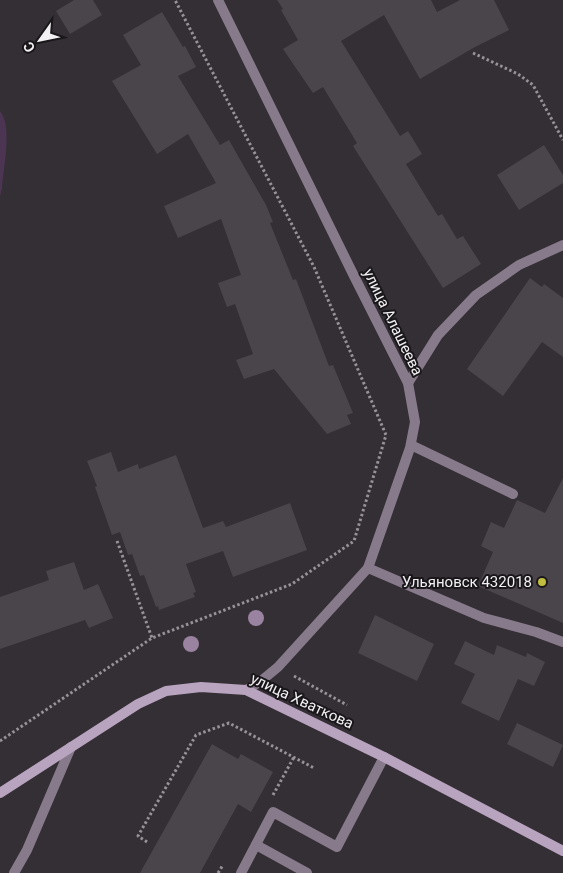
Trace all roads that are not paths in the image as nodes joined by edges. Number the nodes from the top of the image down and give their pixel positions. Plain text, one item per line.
1 (218, 0) edge
2 (563, 245) edge
3 (408, 383) junction
4 (411, 445) junction
5 (513, 494) dead end
6 (368, 568) junction
7 (563, 642) edge
8 (246, 690) junction
9 (71, 747) junction
10 (384, 757) junction
11 (0, 793) edge
12 (256, 845) junction
13 (563, 851) edge
14 (14, 873) edge
15 (241, 873) edge
16 (307, 873) edge

1 - 3 street, улица Алашеева
2 - 3 street
3 - 4 street, улица Алашеева
4 - 5 street
4 - 6 street, улица Алашеева
6 - 7 street
6 - 8 street, улица Алашеева
8 - 9 main road, улица Хваткова
8 - 10 main road, улица Хваткова
9 - 11 main road, улица Хваткова
9 - 14 street
10 - 12 street
10 - 13 main road, улица Хваткова
12 - 15 street
12 - 16 street

